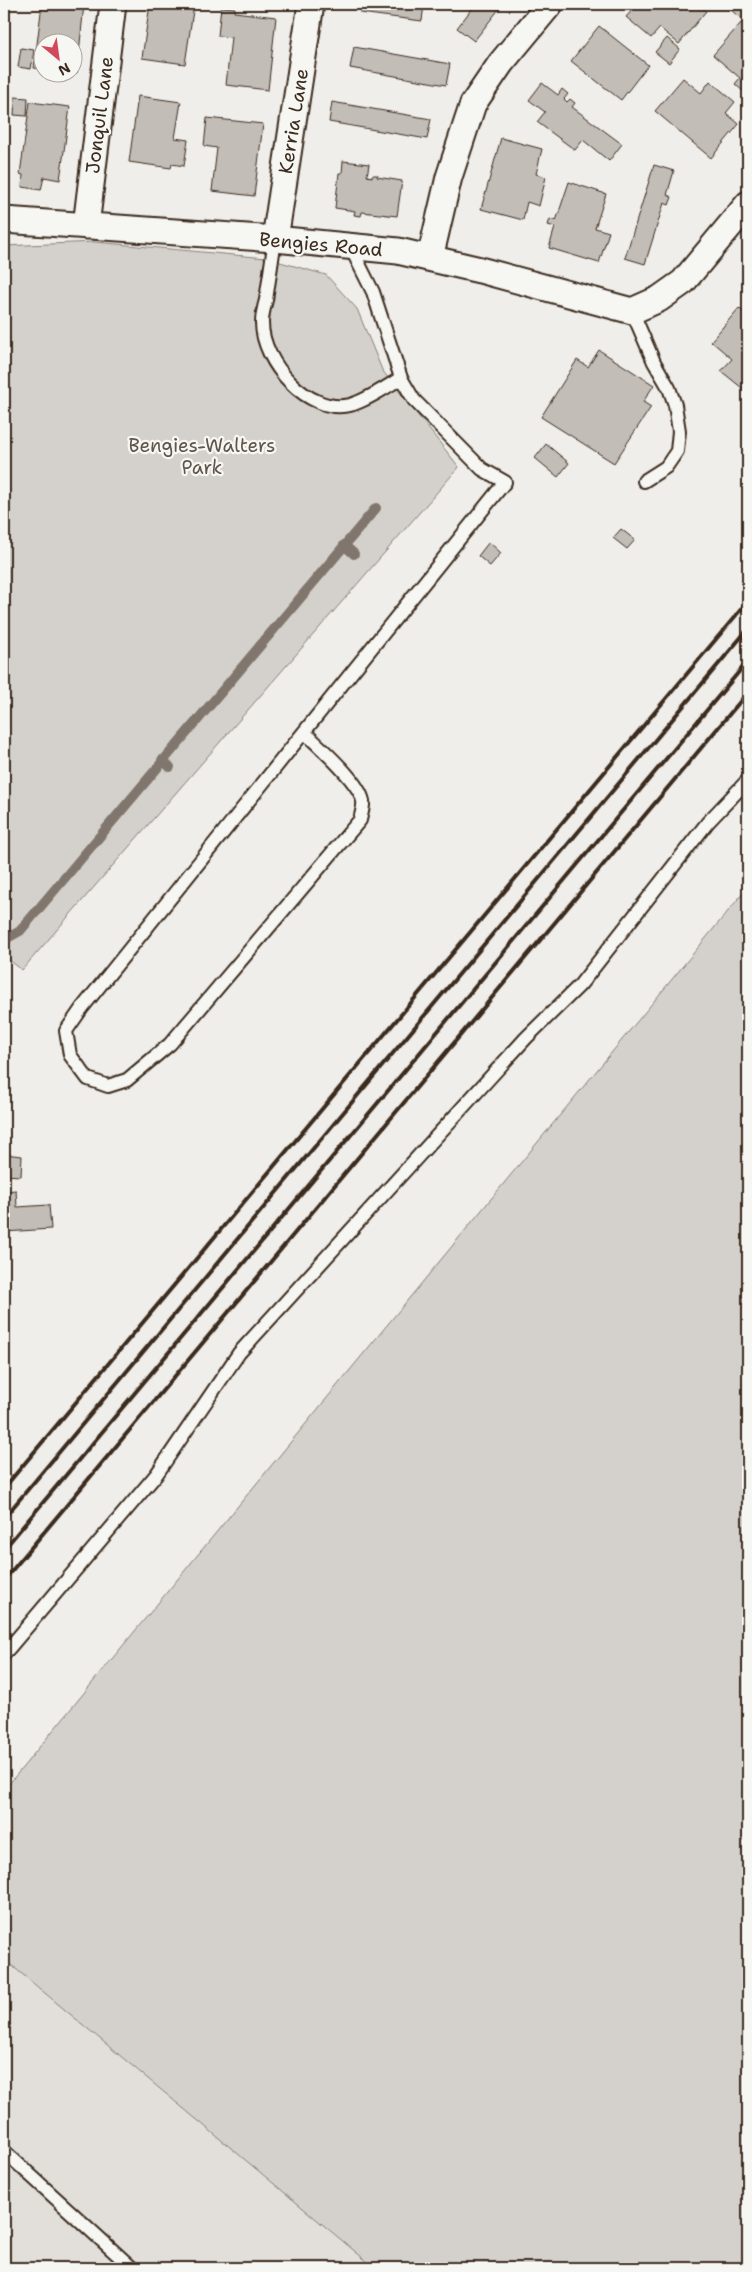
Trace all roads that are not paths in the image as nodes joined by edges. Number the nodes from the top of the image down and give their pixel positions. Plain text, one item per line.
1 (113, 4) edge
2 (311, 4) edge
3 (550, 4) edge
4 (748, 204) edge
5 (4, 220) edge
6 (86, 226) junction
7 (275, 239) junction
8 (351, 248) junction
9 (430, 258) junction
10 (632, 311) junction
11 (401, 378) junction
12 (644, 481) dead end
13 (304, 732) junction
14 (748, 780) edge
15 (4, 1654) edge
16 (4, 2151) edge
17 (132, 2268) edge

1 - 6 street, Jonquil Lane
2 - 7 street, Kerria Lane
3 - 9 street
4 - 10 street
5 - 6 street, Bengies Road
6 - 7 street, Bengies Road
7 - 8 street, Bengies Road
7 - 11 lane
8 - 9 street, Bengies Road
8 - 11 lane
9 - 10 street, Bengies Road
10 - 12 lane
11 - 13 lane
13 - 13 lane
14 - 15 lane
16 - 17 lane

